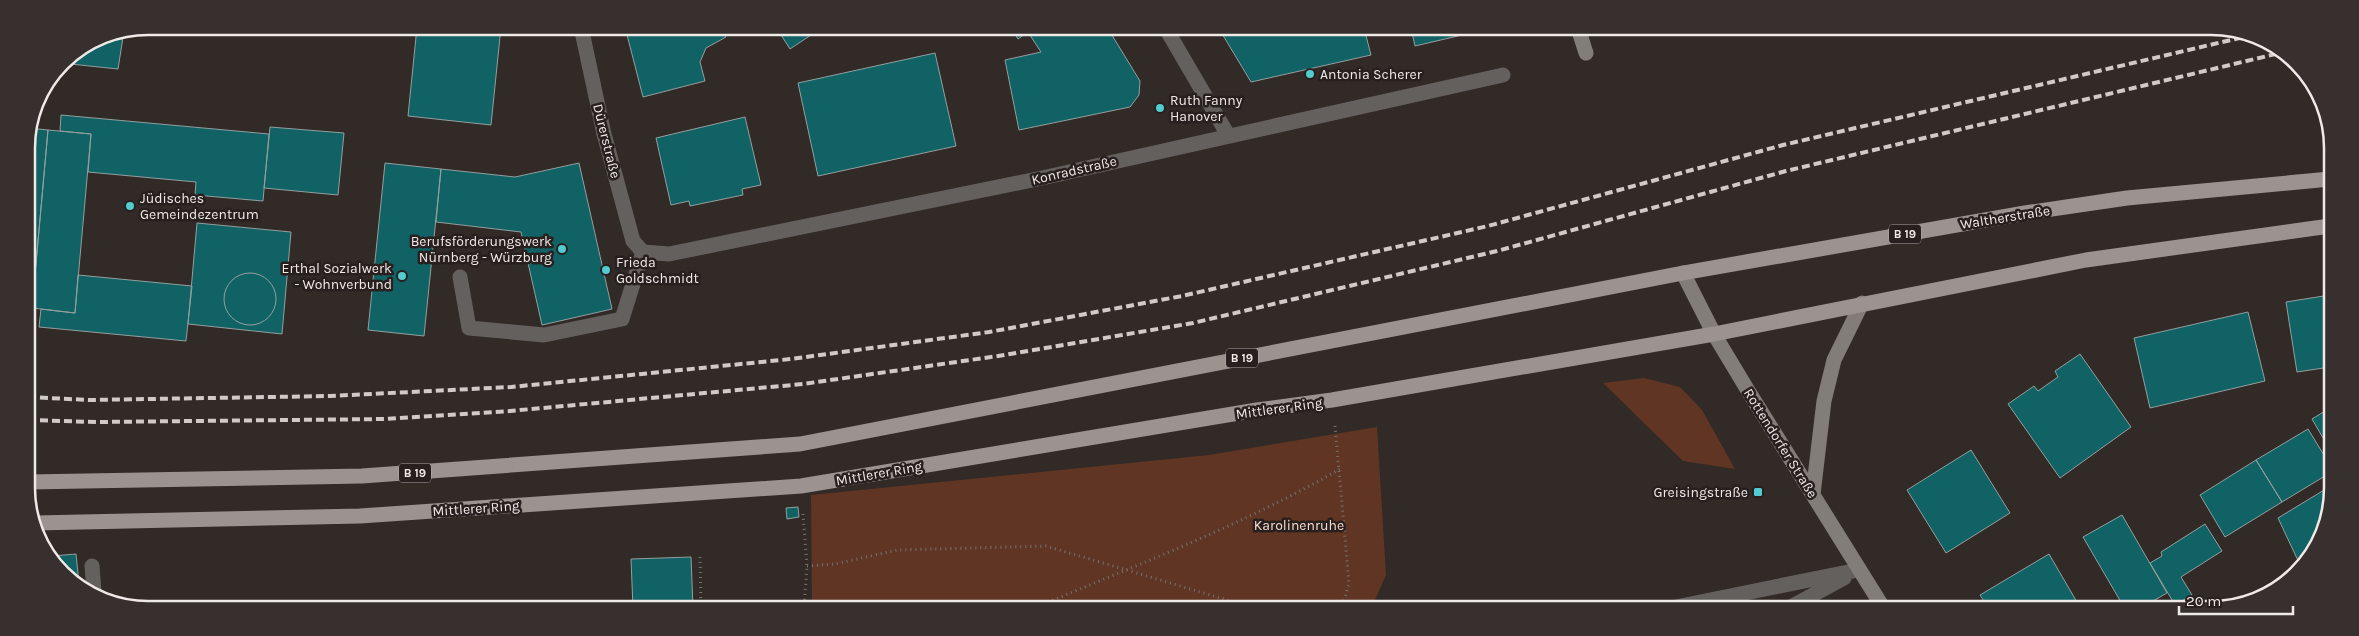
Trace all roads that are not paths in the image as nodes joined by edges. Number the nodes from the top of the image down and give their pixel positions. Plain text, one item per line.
1 (583, 35) edge
2 (1170, 35) edge
3 (1580, 35) edge
4 (1586, 52) dead end
5 (1503, 75) dead end
6 (1228, 135) junction
7 (2324, 180) edge
8 (2324, 227) edge
9 (643, 252) junction
10 (1683, 273) junction
11 (460, 277) dead end
12 (1862, 303) junction
13 (1714, 334) junction
14 (35, 482) edge
15 (1813, 494) junction
16 (41, 523) edge
17 (92, 566) dead end
18 (1858, 570) junction
19 (94, 587) edge
20 (1705, 601) edge
21 (1802, 601) edge
22 (1879, 601) edge

1 - 9 street, Dürerstraße
2 - 6 street
3 - 4 street
5 - 6 street, Konradstraße
6 - 9 street, Konradstraße
7 - 10 main road, Waltherstraße / B 19
8 - 12 main road
9 - 11 street
10 - 13 street, Rottendorfer Straße
10 - 14 main road, B 19
12 - 13 main road
12 - 15 street
13 - 15 street, Rottendorfer Straße
13 - 16 main road, Mittlerer Ring
15 - 18 street, Rottendorfer Straße
17 - 19 street
18 - 20 street
18 - 21 street
18 - 22 street, Rottendorfer Straße

